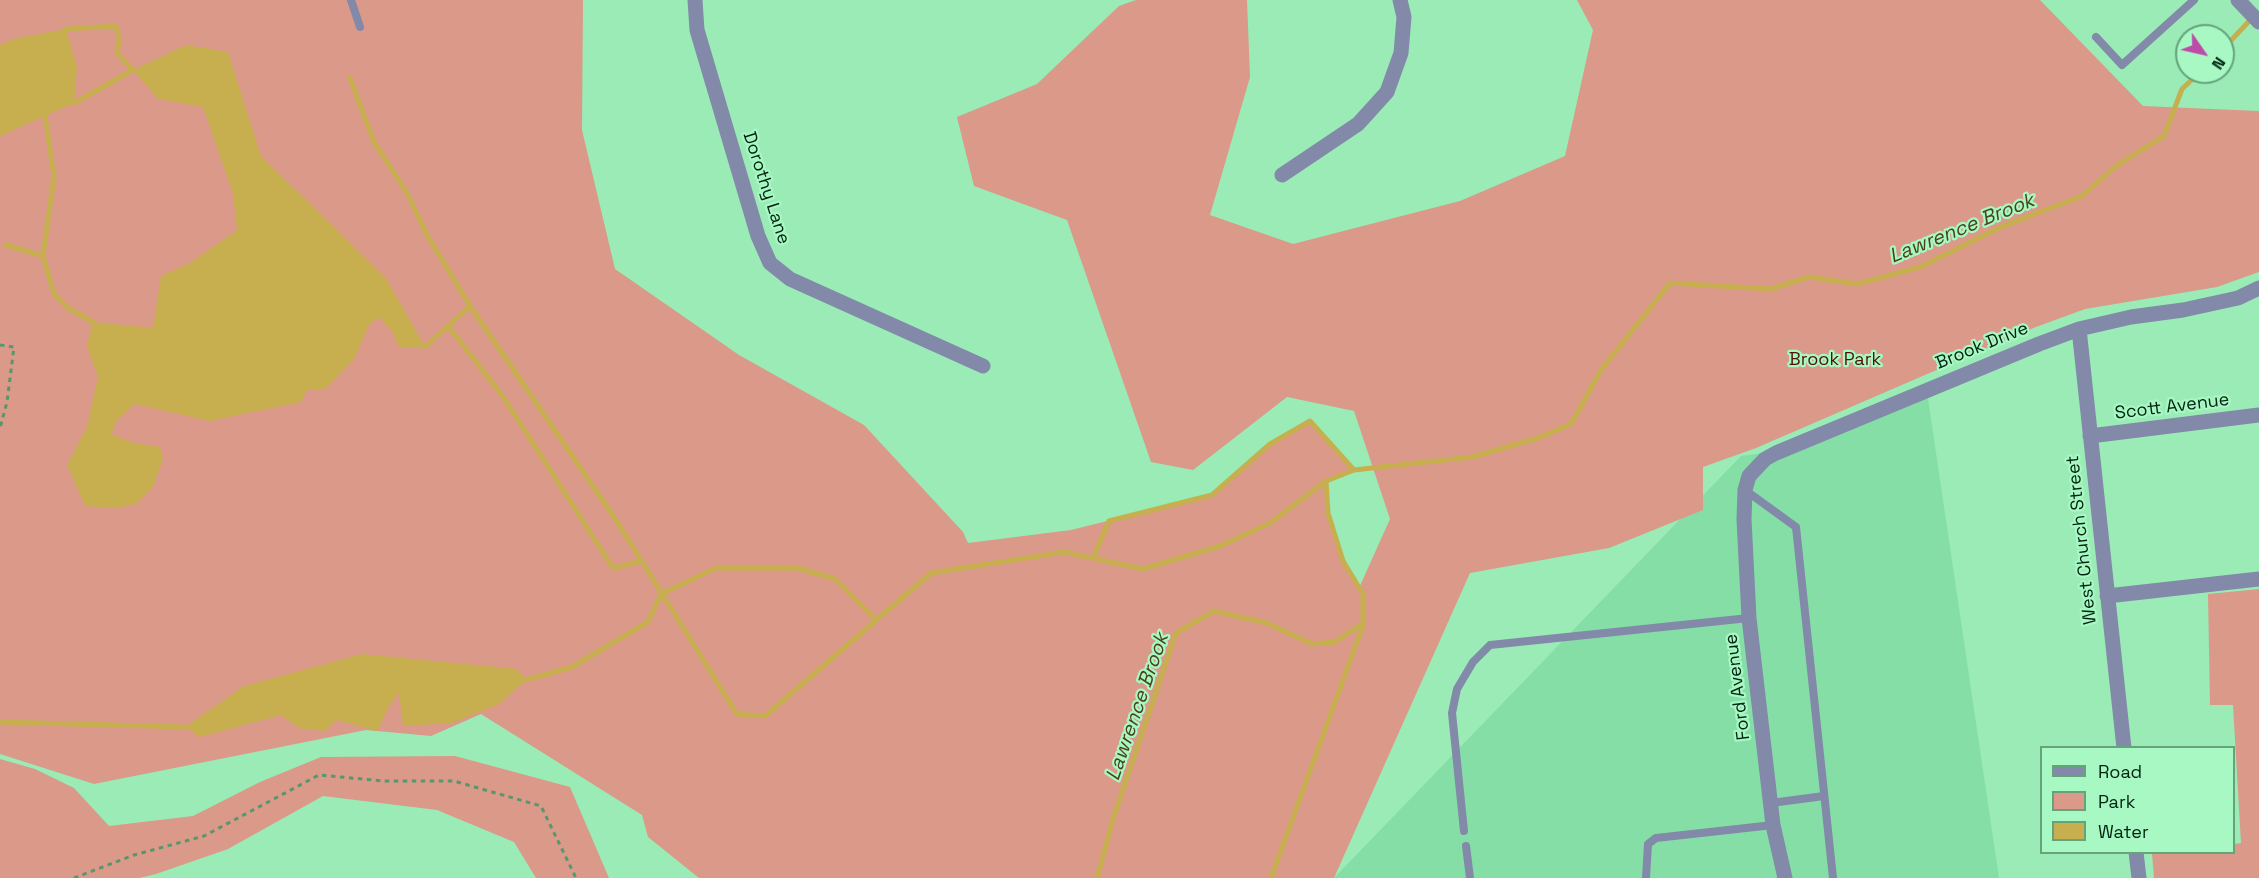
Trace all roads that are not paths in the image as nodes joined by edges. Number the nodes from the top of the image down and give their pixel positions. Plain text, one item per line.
1 (351, 0) edge
2 (695, 0) edge
3 (1400, 0) edge
4 (2194, 0) edge
5 (2238, 0) edge
6 (2259, 22) edge
7 (360, 27) dead end
8 (2096, 37) dead end
9 (1282, 176) dead end
10 (2259, 288) edge
11 (2079, 329) junction
12 (983, 366) dead end
13 (2259, 415) edge
14 (2090, 436) junction
15 (1745, 490) junction
16 (2259, 579) edge
17 (2108, 596) junction
18 (1749, 618) junction
19 (2124, 746) edge
20 (1824, 796) junction
21 (1771, 803) junction
22 (1773, 825) junction
23 (1464, 831) dead end
24 (1466, 846) dead end
25 (2136, 854) edge
26 (1470, 878) edge
27 (1646, 878) edge
28 (1785, 878) edge
29 (1833, 878) edge
30 (2139, 878) edge

1 - 7 lane
2 - 12 street, Dorothy Lane
3 - 9 street
4 - 8 lane
5 - 6 street
10 - 11 street, Brook Drive
11 - 14 street, West Church Street
11 - 15 street, Brook Drive
13 - 14 street, Scott Avenue
14 - 17 street, West Church Street
15 - 18 street, Ford Avenue
15 - 20 lane
16 - 17 street
17 - 19 street, West Church Street
18 - 21 street, Ford Avenue
18 - 23 lane
20 - 21 lane
20 - 29 lane
21 - 22 street, Ford Avenue
22 - 27 lane
22 - 28 street, Ford Avenue
24 - 26 lane
25 - 30 street

